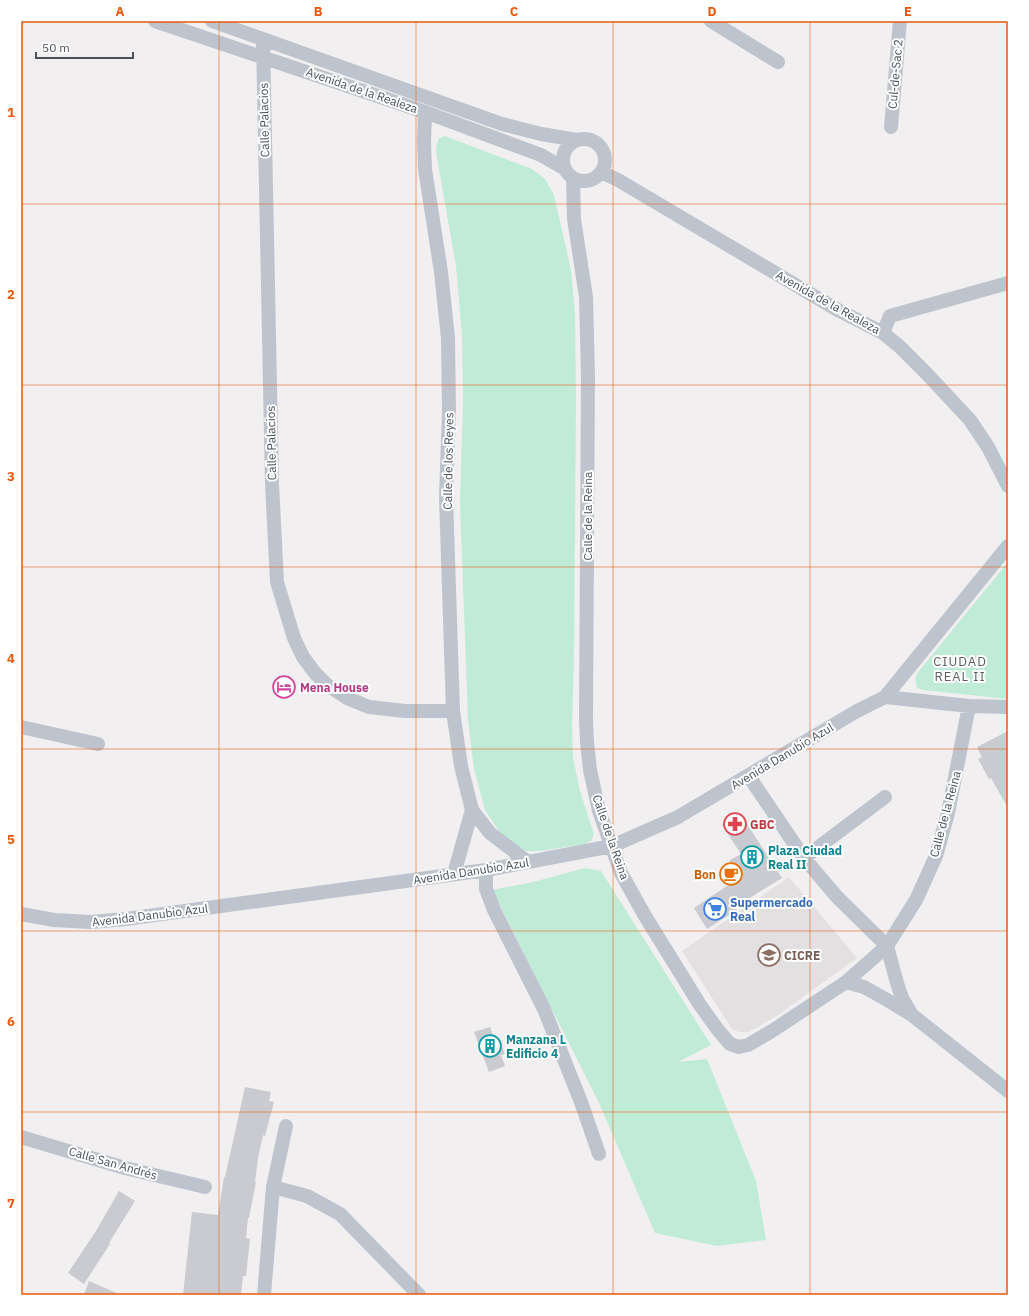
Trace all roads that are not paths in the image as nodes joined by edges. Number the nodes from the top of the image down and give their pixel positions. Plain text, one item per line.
1 (155, 21) edge
2 (212, 21) edge
3 (711, 21) edge
4 (900, 21) edge
5 (263, 39) junction
6 (263, 56) junction
7 (778, 62) dead end
8 (425, 112) junction
9 (891, 127) dead end
10 (577, 140) junction
11 (601, 172) junction
12 (569, 173) junction
13 (1008, 283) edge
14 (883, 333) junction
15 (1008, 486) edge
16 (1008, 546) edge
17 (885, 697) junction
18 (969, 706) junction
19 (1008, 707) edge
20 (453, 711) junction
21 (21, 727) edge
22 (98, 744) dead end
23 (750, 775) junction
24 (885, 797) dead end
25 (472, 810) junction
26 (612, 846) junction
27 (804, 858) junction
28 (528, 862) junction
29 (486, 870) junction
30 (454, 874) junction
31 (21, 914) edge
32 (887, 946) junction
33 (846, 982) junction
34 (912, 1015) junction
35 (1008, 1091) edge
36 (286, 1126) dead end
37 (21, 1137) edge
38 (599, 1154) dead end
39 (205, 1187) dead end
40 (273, 1188) junction
41 (264, 1295) edge
42 (419, 1295) edge

1 - 6 street, Avenida de la Realeza
2 - 5 street, Avenida de la Realeza
3 - 7 street
4 - 9 street, Cul-de-Sac 2
5 - 6 street, Calle Palacios
5 - 10 street, Avenida de la Realeza
6 - 8 street, Avenida de la Realeza
6 - 20 street, Calle Palacios
8 - 12 street, Avenida de la Realeza
8 - 20 street, Calle de los Reyes
10 - 11 street
10 - 12 street
11 - 12 street
11 - 14 street, Avenida de la Realeza
12 - 26 street, Calle de la Reina
13 - 14 street
14 - 15 street, Avenida de la Realeza
16 - 17 street, Avenida Danubio Azul
17 - 18 street
17 - 23 street, Avenida Danubio Azul
18 - 19 street
18 - 32 street, Calle de la Reina
20 - 25 street, Calle de los Reyes
21 - 22 street
23 - 26 street, Avenida Danubio Azul
23 - 27 street
24 - 27 street
25 - 28 street, Calle de los Reyes
25 - 30 street, Calle de los Reyes
26 - 28 street, Avenida Danubio Azul
26 - 33 street, Calle de la Reina
27 - 32 street
28 - 29 street, Avenida Danubio Azul
29 - 30 street, Avenida Danubio Azul
29 - 38 street
30 - 31 street, Avenida Danubio Azul
32 - 33 street, Calle de la Reina
32 - 34 street
33 - 34 street
34 - 35 street
36 - 40 street
37 - 39 street, Calle San Andrés
40 - 41 street
40 - 42 street

